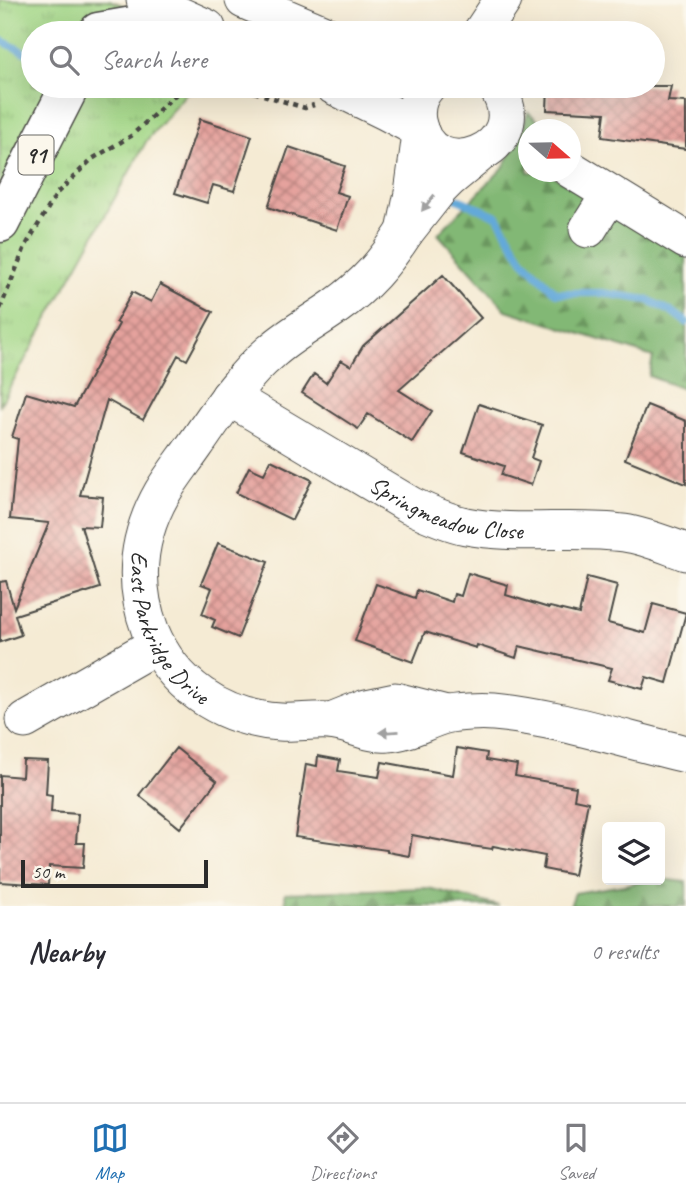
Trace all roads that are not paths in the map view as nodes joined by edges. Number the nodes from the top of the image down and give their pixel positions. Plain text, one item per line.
1 (145, 0) edge
2 (244, 0) edge
3 (503, 0) edge
4 (509, 0) edge
5 (191, 21) edge
6 (294, 21) edge
7 (489, 21) edge
8 (503, 21) edge
9 (64, 98) edge
10 (357, 98) edge
11 (420, 98) edge
12 (502, 98) edge
13 (420, 131) junction
14 (477, 156) junction
15 (581, 176) edge
16 (610, 194) junction
17 (0, 223) edge
18 (588, 229) dead end
19 (405, 232) junction
20 (686, 240) edge
21 (229, 397) junction
22 (686, 552) edge
23 (156, 645) junction
24 (25, 720) dead end
25 (686, 754) edge

1 - 5 street
2 - 6 street
3 - 7 street
4 - 8 street
9 - 17 main road, 91
10 - 13 street
11 - 13 street, East Parkridge Drive
12 - 14 street, East Parkridge Drive
13 - 14 street
13 - 19 street, East Parkridge Drive
14 -> 19 street, East Parkridge Drive
15 - 16 street
16 - 18 street
16 - 20 street
19 - 21 street, East Parkridge Drive
21 - 22 street, Springmeadow Close
21 - 23 street, East Parkridge Drive
23 - 24 street
23 - 25 street, East Parkridge Drive

